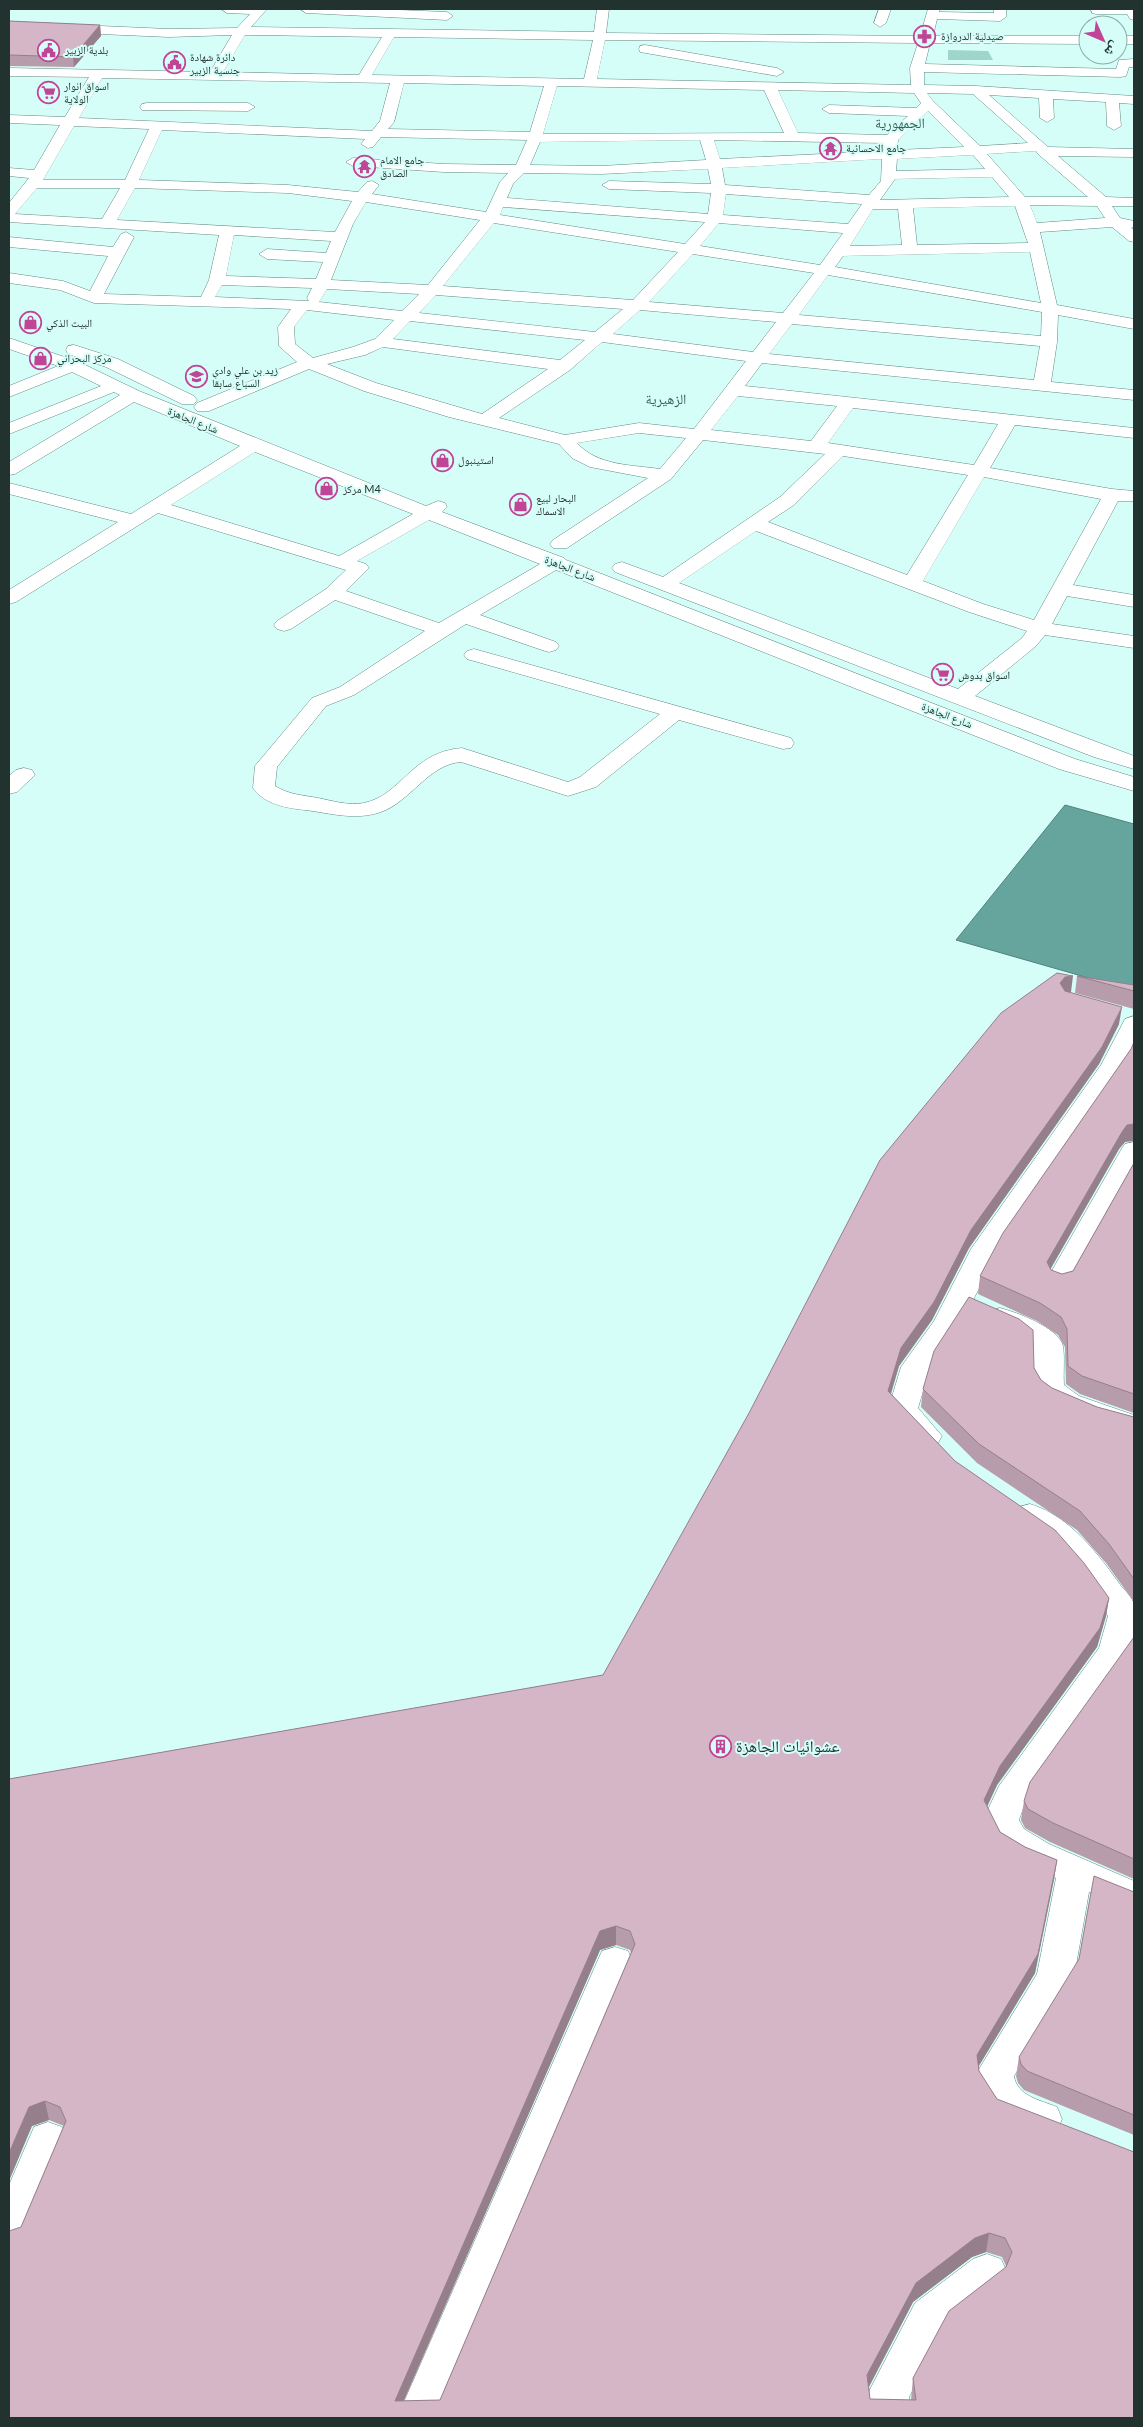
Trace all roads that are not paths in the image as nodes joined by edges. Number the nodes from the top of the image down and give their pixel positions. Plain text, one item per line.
1 (227, 9) edge
2 (306, 9) edge
3 (885, 9) edge
4 (1000, 9) edge
5 (261, 10) edge
6 (1096, 10) edge
7 (422, 11) edge
8 (602, 15) edge
9 (439, 16) junction
10 (458, 16) dead end
11 (932, 16) edge
12 (1134, 16) edge
13 (127, 18) dead end
14 (897, 23) dead end
15 (914, 24) dead end
16 (9, 26) edge
17 (241, 31) junction
18 (119, 32) junction
19 (391, 32) junction
20 (427, 32) junction
21 (599, 34) junction
22 (1057, 36) junction
23 (774, 39) junction
24 (1078, 39) edge
25 (925, 40) junction
26 (233, 44) junction
27 (253, 44) dead end
28 (362, 47) dead end
29 (382, 47) junction
30 (402, 47) dead end
31 (461, 48) dead end
32 (598, 49) junction
33 (1134, 63) edge
34 (917, 68) junction
35 (10, 72) edge
36 (1064, 72) junction
37 (1084, 73) junction
38 (98, 74) junction
39 (207, 75) junction
40 (364, 78) junction
41 (398, 79) junction
42 (777, 82) junction
43 (551, 83) junction
44 (589, 84) junction
45 (918, 89) junction
46 (195, 90) dead end
47 (976, 90) junction
48 (88, 91) junction
49 (107, 91) dead end
50 (251, 93) dead end
51 (1046, 95) junction
52 (1082, 98) junction
53 (1112, 99) junction
54 (1134, 100) edge
55 (248, 107) junction
56 (77, 108) junction
57 (96, 108) dead end
58 (134, 108) dead end
59 (923, 108) junction
60 (829, 109) dead end
61 (1046, 118) dead end
62 (9, 119) edge
63 (1114, 126) dead end
64 (243, 128) junction
65 (65, 129) junction
66 (790, 130) junction
67 (9, 131) edge
68 (292, 131) junction
69 (154, 132) junction
70 (376, 134) junction
71 (536, 134) junction
72 (706, 136) junction
73 (891, 139) junction
74 (170, 140) dead end
75 (274, 145) dead end
76 (1041, 149) junction
77 (976, 150) junction
78 (1134, 154) edge
79 (890, 156) junction
80 (714, 163) junction
81 (392, 165) junction
82 (520, 169) junction
83 (9, 172) edge
84 (995, 173) junction
85 (890, 175) junction
86 (35, 179) junction
87 (507, 182) junction
88 (130, 184) junction
89 (565, 184) dead end
90 (594, 185) dead end
91 (718, 189) junction
92 (360, 198) junction
93 (1100, 200) junction
94 (1021, 201) junction
95 (1134, 202) edge
96 (870, 203) junction
97 (905, 204) junction
98 (494, 210) junction
99 (9, 212) edge
100 (9, 218) edge
101 (715, 218) junction
102 (1115, 222) junction
103 (107, 224) junction
104 (1134, 224) edge
105 (132, 225) junction
106 (1032, 228) junction
107 (853, 229) junction
108 (227, 231) junction
109 (339, 237) junction
110 (1134, 238) edge
111 (9, 242) edge
112 (1035, 247) junction
113 (959, 249) junction
114 (688, 250) junction
115 (887, 250) junction
116 (910, 250) junction
117 (838, 251) junction
118 (267, 254) dead end
119 (115, 257) junction
120 (332, 258) junction
121 (88, 264) dead end
122 (65, 270) dead end
123 (822, 270) junction
124 (9, 278) edge
125 (217, 280) junction
126 (30, 281) junction
127 (893, 281) junction
128 (322, 283) junction
129 (432, 290) junction
130 (961, 293) junction
131 (94, 298) junction
132 (206, 302) junction
133 (307, 306) junction
134 (636, 306) junction
135 (1050, 309) junction
136 (408, 316) junction
137 (786, 319) junction
138 (463, 321) junction
139 (1134, 324) edge
140 (599, 337) junction
141 (13, 340) edge
142 (381, 342) junction
143 (1049, 342) junction
144 (437, 348) junction
145 (758, 358) junction
146 (309, 363) junction
147 (73, 366) junction
148 (564, 366) junction
149 (1042, 384) junction
150 (115, 386) junction
151 (733, 390) junction
152 (9, 392) edge
153 (1134, 394) edge
154 (133, 395) junction
155 (848, 403) junction
156 (203, 407) junction
157 (485, 420) junction
158 (1010, 420) junction
159 (9, 429) edge
160 (1134, 433) edge
161 (698, 434) junction
162 (565, 440) junction
163 (254, 445) junction
164 (816, 448) junction
165 (838, 451) junction
166 (9, 470) edge
167 (979, 471) junction
168 (665, 475) junction
169 (9, 488) edge
170 (1112, 495) junction
171 (1134, 496) edge
172 (156, 506) junction
173 (428, 512) junction
174 (132, 520) junction
175 (756, 524) junction
176 (541, 537) dead end
177 (565, 553) junction
178 (604, 561) dead end
179 (342, 562) junction
180 (665, 584) junction
181 (912, 584) junction
182 (1061, 589) junction
183 (333, 593) junction
184 (9, 598) edge
185 (1134, 601) edge
186 (464, 617) junction
187 (284, 625) dead end
188 (1040, 628) junction
189 (442, 630) junction
190 (1134, 642) edge
191 (549, 646) dead end
192 (474, 655) dead end
193 (960, 698) junction
194 (676, 712) junction
195 (783, 743) dead end
196 (1134, 763) edge
197 (1134, 784) edge
198 (1128, 1019) edge
199 (1134, 1150) edge
200 (1060, 1281) edge
201 (959, 1299) junction
202 (1134, 1425) edge
203 (950, 1458) edge
204 (1010, 1502) edge
205 (1075, 1871) junction
206 (1134, 1896) edge
207 (615, 1962) dead end
208 (1070, 2130) edge
209 (48, 2139) dead end
210 (9, 2232) edge
211 (987, 2272) dead end
212 (418, 2418) edge
213 (891, 2418) edge

1 - 5 street
2 - 7 street
3 - 14 street
4 - 11 street
5 - 17 street
6 - 12 street
7 - 9 street
8 - 21 street
9 - 10 street
9 - 20 street
11 - 15 street
11 - 25 street
13 - 18 street
16 - 18 street
17 - 18 street
17 - 19 street
17 - 26 street
19 - 20 street
19 - 29 street
20 - 21 street
21 - 23 street
21 - 32 street
22 - 24 street
22 - 25 street
22 - 36 street
23 - 25 street
23 - 42 street
25 - 34 street
26 - 27 street
26 - 39 street
28 - 29 street
29 - 30 street
29 - 40 street
31 - 32 street
32 - 42 street
32 - 44 street
33 - 37 street
34 - 36 street
34 - 45 street
35 - 38 street
36 - 37 street
37 - 52 street
38 - 39 street
38 - 48 street
39 - 40 street
39 - 46 street
40 - 41 street
41 - 43 street
41 - 70 street
42 - 44 street
42 - 45 street
42 - 66 street
43 - 44 street
43 - 71 street
45 - 47 street
45 - 59 street
47 - 51 street
47 - 76 street
48 - 49 street
48 - 56 street
50 - 55 street
51 - 52 street
51 - 61 street
52 - 53 street
53 - 54 street
53 - 63 street
55 - 58 street
55 - 64 street
56 - 57 street
56 - 65 street
59 - 60 street
59 - 73 street
59 - 77 street
62 - 65 street
64 - 68 street
64 - 69 street
65 - 67 street
65 - 69 street
65 - 86 street
66 - 71 street
66 - 72 street
66 - 73 street
68 - 70 street
68 - 75 street
69 - 74 street
69 - 88 street
70 - 71 street
70 - 81 street
71 - 72 street
71 - 82 street
72 - 80 street
73 - 79 street
76 - 77 street
76 - 78 street
76 - 93 street
77 - 79 street
77 - 84 street
79 - 80 street
79 - 85 street
80 - 82 street
80 - 91 street
81 - 82 street
81 - 92 street
82 - 87 street
83 - 86 street
84 - 85 street
84 - 94 street
85 - 96 street
86 - 88 street
86 - 99 street
87 - 89 street
87 - 98 street
88 - 92 street
88 - 103 street
90 - 91 street
91 - 96 street
91 - 101 street
92 - 98 street
92 - 109 street
93 - 94 street
93 - 95 street
93 - 102 street
94 - 97 street
94 - 106 street
96 - 97 street
96 - 107 street
97 - 116 street
98 - 101 street
98 - 114 street
98 - 129 street
100 - 103 street
101 - 107 street
101 - 114 street
102 - 104 street
102 - 106 street
102 - 110 street
103 - 105 street
105 - 108 street
105 - 119 street
106 - 112 street
107 - 117 street
108 - 109 street
108 - 125 street
109 - 120 street
111 - 119 street
112 - 113 street
112 - 135 street
113 - 116 street
113 - 130 street
114 - 123 street
114 - 134 street
115 - 116 street
115 - 117 street
115 - 127 street
117 - 123 street
118 - 120 street
119 - 121 street
119 - 131 street
120 - 128 street
122 - 126 street
123 - 127 street
123 - 137 street
124 - 126 street
125 - 128 street
125 - 132 street
126 - 131 street
127 - 130 street
128 - 129 street
128 - 133 street
129 - 134 street
129 - 136 street
130 - 135 street
131 - 132 street
132 - 133 street
133 - 136 street
133 - 146 street
134 - 137 street
134 - 140 street
135 - 139 street
135 - 143 street
136 - 138 street
136 - 142 street
137 - 143 street
137 - 145 street
138 - 140 street
138 - 144 street
140 - 145 street
140 - 148 street
141 - 147 street, شارع الجاهزة
141 - 156 street, شارع الجاهزة
142 - 144 street
142 - 146 street
143 - 149 street
144 - 148 street
145 - 149 street
145 - 151 street
146 - 156 street
146 - 157 street
147 - 150 street, شارع الجاهزة
147 - 152 street
148 - 157 street
149 - 153 street
150 - 154 street, شارع الجاهزة
150 - 159 street
151 - 155 street
151 - 161 street
154 - 163 street, شارع الجاهزة
154 - 166 street
155 - 158 street
155 - 164 street
156 - 173 street, شارع الجاهزة
157 - 162 street
158 - 160 street
158 - 167 street
161 - 162 street
161 - 164 street
161 - 168 street
162 - 168 street
163 - 172 street
163 - 173 street, شارع الجاهزة
164 - 165 street
165 - 167 street
165 - 175 street
167 - 170 street
167 - 181 street
168 - 177 street
169 - 174 street
170 - 171 street
170 - 182 street
172 - 174 street
172 - 179 street
173 - 177 street, شارع الجاهزة
173 - 179 street
174 - 184 street
175 - 180 street
175 - 181 street
176 - 177 street, شارع الجاهزة
177 - 186 street
177 - 197 street, شارع الجاهزة
178 - 180 street, شارع الجاهزة
179 - 183 street
180 - 193 street, شارع الجاهزة
181 - 188 street
182 - 185 street
182 - 188 street
183 - 187 street
183 - 189 street
186 - 189 street
186 - 191 street
188 - 190 street
188 - 193 street
189 - 194 street
192 - 194 street
193 - 196 street, شارع الجاهزة
194 - 195 street
198 - 201 street
199 - 200 street
201 - 202 street
201 - 203 street
204 - 205 street
205 - 206 street
205 - 208 street
207 - 212 street
209 - 210 street
211 - 213 street

